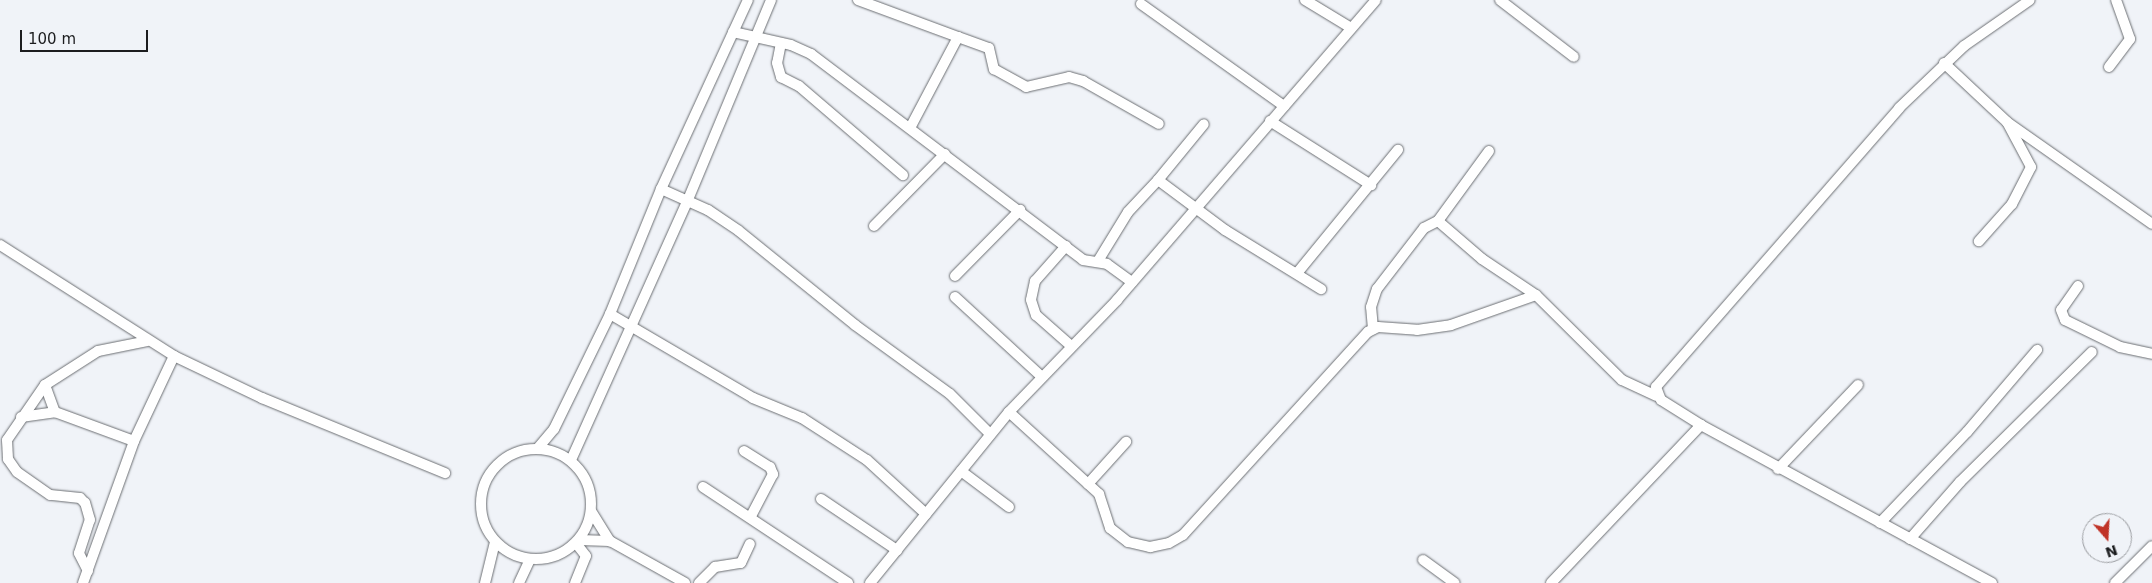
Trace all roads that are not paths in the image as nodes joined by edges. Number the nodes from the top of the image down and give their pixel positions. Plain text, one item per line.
1 (748, 0) edge
2 (771, 0) edge
3 (858, 0) edge
4 (1305, 0) edge
5 (1376, 0) edge
6 (1500, 0) edge
7 (2030, 0) edge
8 (2116, 0) edge
9 (1141, 4) dead end
10 (1351, 28) junction
11 (734, 32) junction
12 (958, 37) junction
13 (753, 38) junction
14 (781, 43) junction
15 (1574, 57) dead end
16 (1944, 63) junction
17 (2109, 67) dead end
18 (1284, 106) junction
19 (1270, 120) junction
20 (2007, 122) junction
21 (1159, 124) dead end
22 (1204, 124) dead end
23 (910, 128) junction
24 (1398, 150) dead end
25 (1489, 151) dead end
26 (945, 154) junction
27 (903, 175) dead end
28 (1158, 180) junction
29 (1371, 185) junction
30 (661, 189) junction
31 (687, 202) junction
32 (1193, 208) junction
33 (1020, 210) junction
34 (1438, 221) junction
35 (2152, 224) edge
36 (874, 226) dead end
37 (1979, 241) dead end
38 (0, 245) edge
39 (1066, 246) junction
40 (1098, 261) junction
41 (1298, 272) junction
42 (955, 276) dead end
43 (1132, 282) junction
44 (2078, 286) dead end
45 (1321, 289) dead end
46 (1536, 295) junction
47 (955, 297) dead end
48 (610, 314) junction
49 (632, 326) junction
50 (1373, 329) junction
51 (147, 341) junction
52 (1070, 346) junction
53 (2037, 350) dead end
54 (2092, 352) dead end
55 (2152, 354) edge
56 (174, 356) junction
57 (1042, 378) junction
58 (45, 385) junction
59 (1858, 385) dead end
60 (1657, 396) junction
61 (55, 412) junction
62 (1009, 412) junction
63 (21, 417) junction
64 (1701, 425) junction
65 (990, 434) junction
66 (134, 441) junction
67 (1126, 442) dead end
68 (538, 448) junction
69 (744, 451) dead end
70 (571, 460) junction
71 (1778, 469) junction
72 (962, 471) junction
73 (445, 473) dead end
74 (1088, 484) junction
75 (703, 487) dead end
76 (821, 500) dead end
77 (1009, 507) dead end
78 (592, 512) junction
79 (926, 514) junction
80 (751, 516) junction
81 (1880, 523) junction
82 (1910, 539) junction
83 (610, 540) junction
84 (495, 542) junction
85 (577, 542) junction
86 (750, 544) dead end
87 (2152, 546) edge
88 (897, 550) junction
89 (530, 559) junction
90 (1423, 560) dead end
91 (88, 571) junction
92 (83, 583) edge
93 (485, 583) edge
94 (519, 583) edge
95 (575, 583) edge
96 (685, 583) edge
97 (699, 583) edge
98 (848, 583) edge
99 (870, 583) edge
100 (1455, 583) edge
101 (1551, 583) edge
102 (1992, 583) edge
103 (2115, 583) edge

1 - 11 street
2 - 13 street
3 - 12 street
4 - 10 street
5 - 10 street
6 - 15 street
7 - 16 street
8 - 17 street
9 - 18 street
10 - 18 street
11 - 13 street
11 - 30 street
12 - 21 street
12 - 23 street
13 - 14 street
13 - 31 street
14 - 23 street
14 - 27 street
16 - 20 street
16 - 60 street
18 - 19 street
19 - 29 street
19 - 32 street
20 - 35 street
20 - 37 street
22 - 28 street
23 - 26 street
24 - 29 street
25 - 34 street
26 - 33 street
26 - 36 street
28 - 32 street
28 - 40 street
29 - 41 street
30 - 31 street
30 - 48 street
31 - 49 street
31 - 65 street
32 - 41 street
32 - 43 street
33 - 39 street
33 - 42 street
34 - 46 street
34 - 50 street
38 - 51 street
39 - 40 street
39 - 52 street
40 - 43 street
41 - 45 street
43 - 52 street
44 - 55 street
46 - 50 street
46 - 60 street
47 - 57 street
48 - 49 street
48 - 68 street
49 - 70 street
49 - 79 street
50 - 74 street
51 - 56 street
51 - 58 street
52 - 57 street
53 - 81 street
54 - 82 street
56 - 66 street
56 - 73 street
57 - 62 street
58 - 61 street
58 - 63 street
59 - 71 street
60 - 64 street
61 - 63 street
61 - 66 street
62 - 65 street
62 - 74 street
63 - 91 street
64 - 71 street
64 - 101 street
65 - 72 street
66 - 91 street
67 - 74 street
68 - 70 street
68 - 84 street
69 - 80 street
70 - 78 street
71 - 81 street
72 - 77 street
72 - 79 street
75 - 80 street
76 - 88 street
78 - 83 street
78 - 85 street
79 - 88 street
80 - 98 street
81 - 82 street
82 - 102 street
83 - 85 street
83 - 96 street
84 - 89 street
84 - 93 street
85 - 89 street
85 - 95 street
86 - 97 street
87 - 103 street
88 - 99 street
89 - 94 street
90 - 100 street
91 - 92 street

